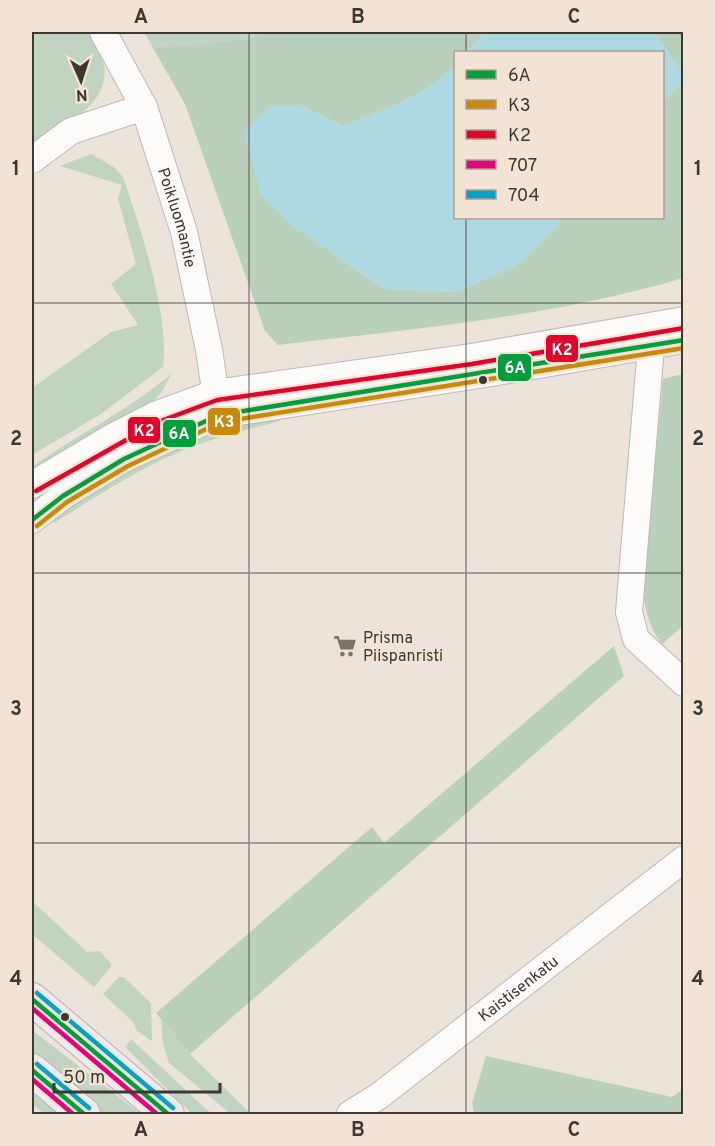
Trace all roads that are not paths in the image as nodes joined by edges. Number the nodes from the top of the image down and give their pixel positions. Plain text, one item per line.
1 (103, 32) edge
2 (144, 107) junction
3 (32, 160) edge
4 (684, 320) edge
5 (650, 337) junction
6 (684, 340) edge
7 (217, 404) junction
8 (32, 485) edge
9 (32, 520) edge
10 (684, 683) edge
11 (684, 858) edge
12 (32, 999) edge
13 (32, 1070) edge
14 (84, 1114) edge
15 (168, 1114) edge
16 (350, 1114) edge

1 - 2 street, Poikluomantie
2 - 3 street
2 - 7 street, Poikluomantie
4 - 5 street
5 - 6 street
5 - 7 street
5 - 10 street
7 - 8 street
7 - 9 street
11 - 16 street, Kaistisenkatu
12 - 15 main road
13 - 14 main road

